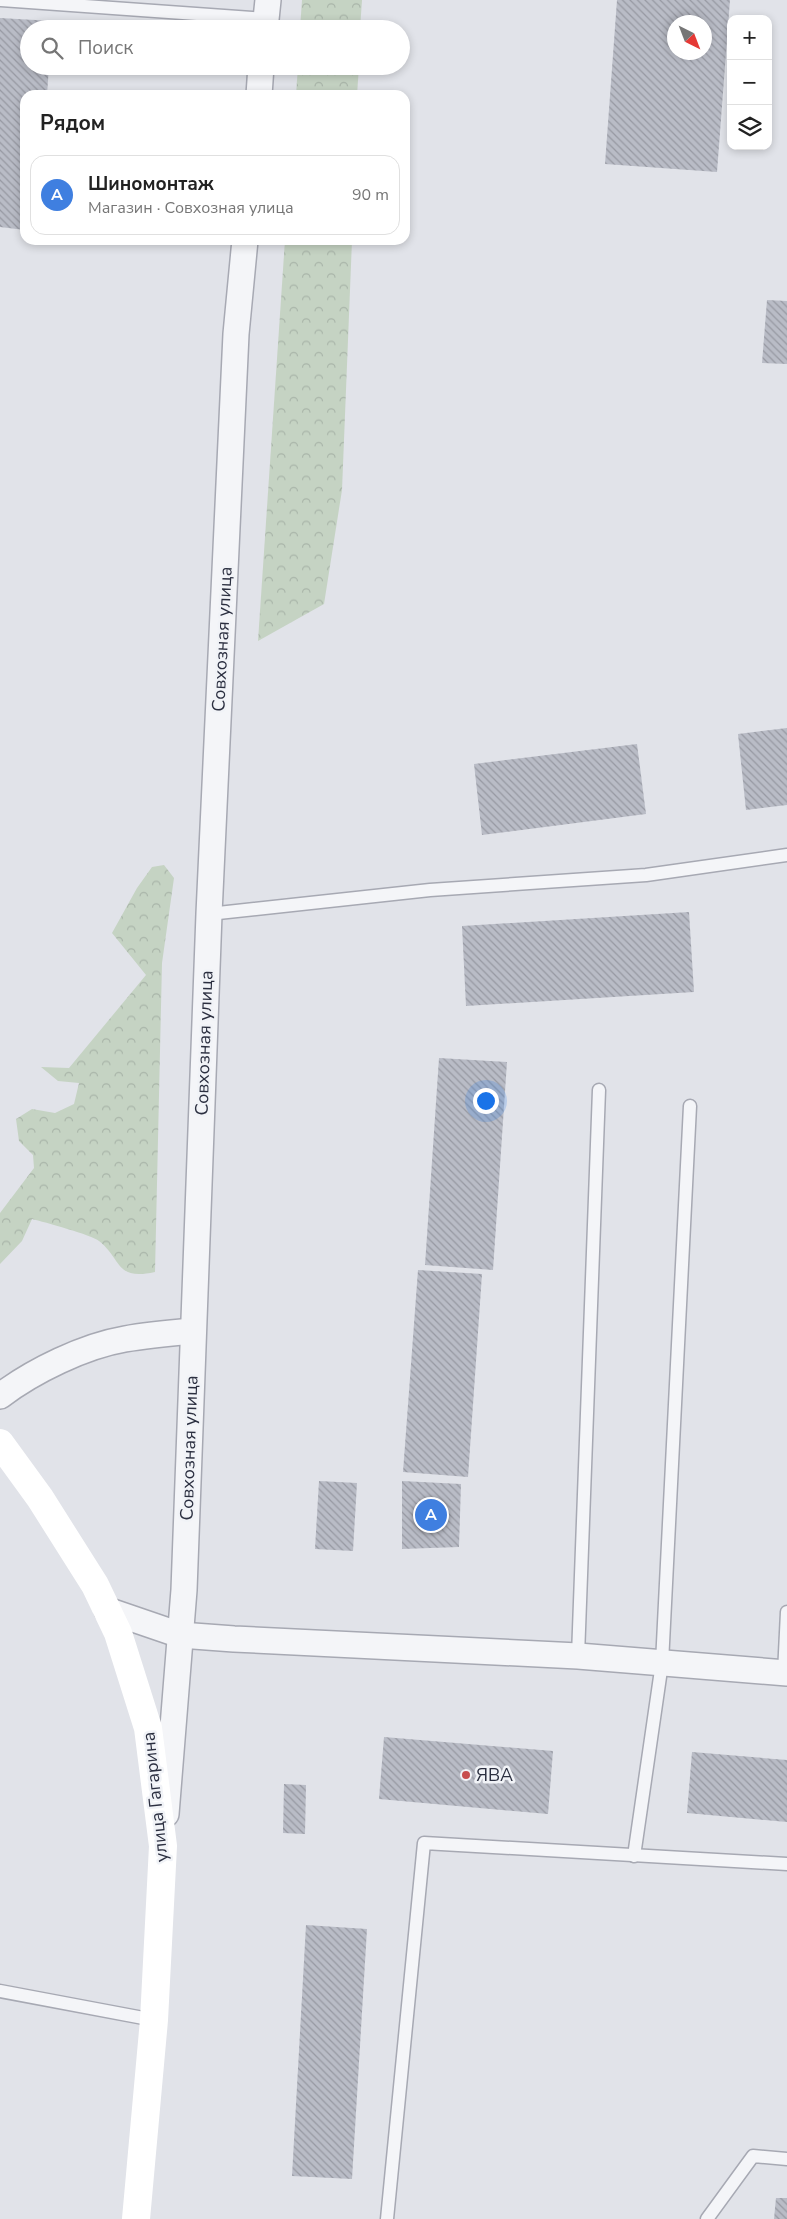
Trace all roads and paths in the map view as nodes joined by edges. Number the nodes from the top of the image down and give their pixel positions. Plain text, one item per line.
1 (1, 0) edge
2 (266, 16) edge
3 (261, 75) edge
4 (260, 90) edge
5 (245, 245) edge
6 (787, 855) edge
7 (209, 914) junction
8 (599, 1090) dead end
9 (690, 1106) dead end
10 (193, 1332) junction
11 (0, 1396) edge
12 (0, 1443) edge
13 (107, 1610) junction
14 (787, 1612) edge
15 (180, 1635) junction
16 (578, 1656) junction
17 (662, 1663) junction
18 (786, 1673) edge
19 (163, 1846) junction
20 (634, 1856) junction
21 (787, 1864) edge
22 (0, 1991) edge
23 (154, 2020) junction
24 (787, 2159) edge
25 (136, 2219) edge
26 (387, 2219) edge
27 (707, 2219) edge

1 - 2 lane
3 - 4 street
5 - 7 street, Совхозная улица
6 - 7 lane
7 - 10 street, Совхозная улица
8 - 16 lane
9 - 17 lane
10 - 11 street
10 - 15 street, Совхозная улица
12 - 13 street, улица Гагарина
13 - 15 street
13 - 19 street, улица Гагарина
14 - 18 lane
15 - 16 street
15 - 19 street, Совхозная улица
16 - 17 street
17 - 18 street
17 - 20 lane
19 - 23 street, улица Гагарина
20 - 21 lane
20 - 26 lane
22 - 23 lane
23 - 25 street, улица Гагарина
24 - 27 lane

